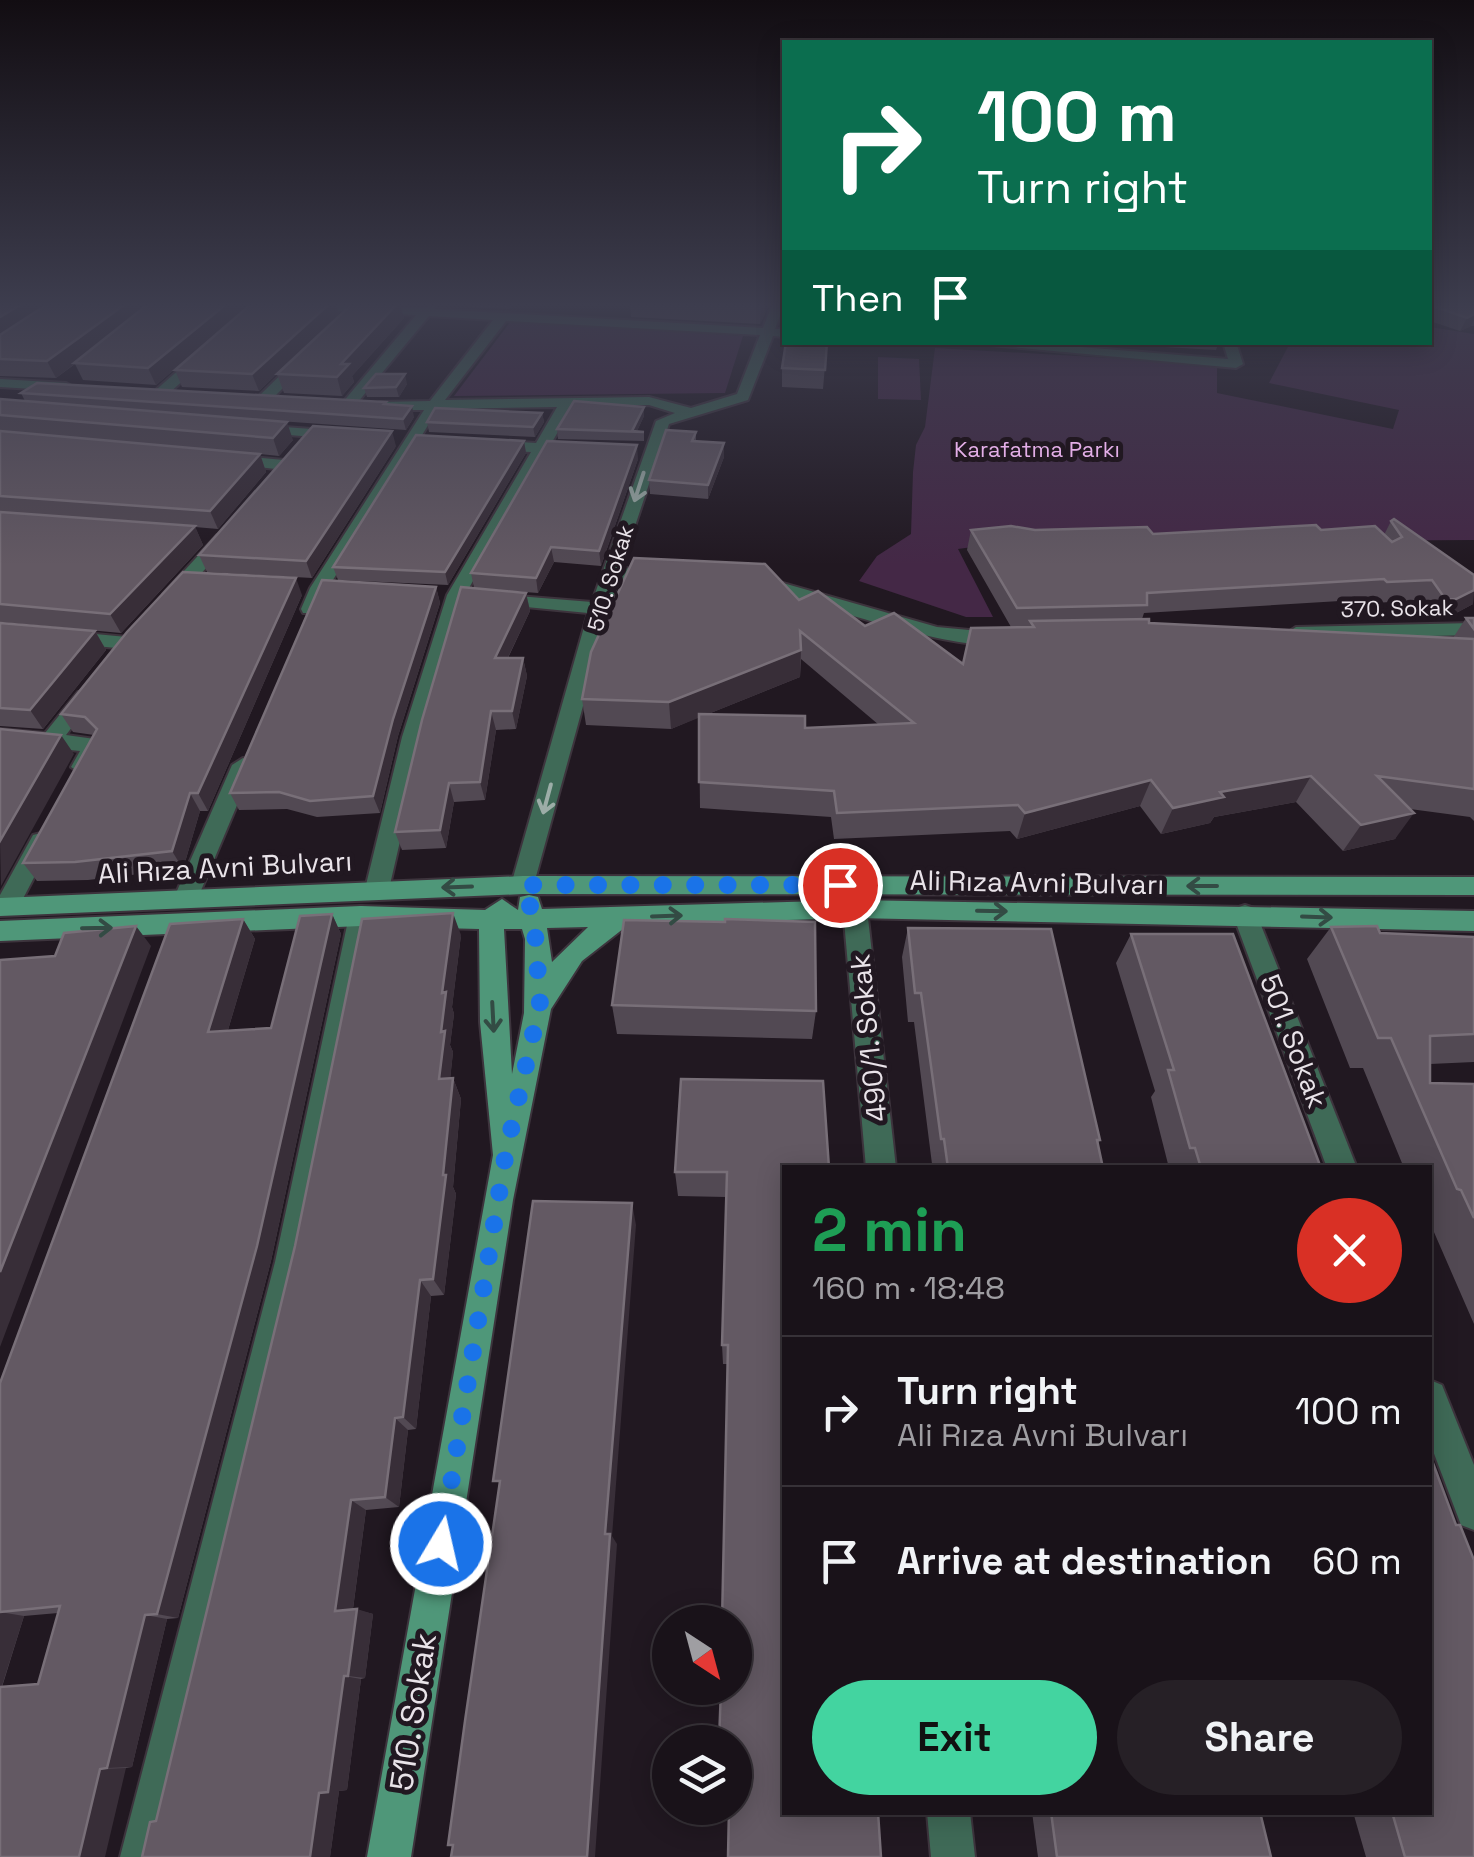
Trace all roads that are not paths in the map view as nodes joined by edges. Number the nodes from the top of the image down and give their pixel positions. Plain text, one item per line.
1 (28, 392) edge
2 (156, 392) edge
3 (162, 392) joint
4 (279, 392) edge
5 (350, 392) edge
6 (443, 392) edge
7 (745, 392) edge
8 (179, 393) edge
9 (22, 396) edge
10 (248, 397) edge
11 (566, 404) junction
12 (432, 406) junction
13 (688, 412) junction
14 (236, 427) edge
15 (312, 434) junction
16 (352, 436) edge
17 (468, 444) edge
18 (543, 449) junction
19 (596, 450) edge
20 (208, 458) edge
21 (222, 533) edge
22 (610, 573) junction
23 (688, 576) edge
24 (727, 578) edge
25 (446, 595) junction
26 (599, 608) junction
27 (304, 624) edge
28 (1474, 629) edge
29 (0, 630) edge
30 (1277, 633) edge
31 (1020, 638) edge
32 (95, 684) edge
33 (0, 736) edge
34 (51, 740) junction
35 (248, 753) edge
36 (67, 794) edge
37 (50, 826) edge
38 (523, 885) junction
39 (1474, 886) edge
40 (369, 903) junction
41 (855, 909) junction
42 (2, 915) edge
43 (1245, 915) junction
44 (622, 917) junction
45 (534, 918) junction
46 (491, 920) junction
47 (1474, 921) edge
48 (175, 924) junction
49 (540, 1004) junction
50 (506, 1152) junction
51 (882, 1165) edge
52 (1341, 1165) edge
53 (1432, 1402) edge
54 (1474, 1512) edge
55 (948, 1815) edge
56 (142, 1857) edge
57 (389, 1857) edge
58 (953, 1857) edge

1 - 9 street
2 - 3 street
3 - 8 street
4 - 10 street
5 - 12 street
6 - 12 street
7 - 13 street, 510. Sokak
11 - 12 street
11 - 13 street
11 - 18 street
12 - 27 street
13 -> 22 street, 510. Sokak
14 - 15 street
15 - 16 street
15 - 20 street
17 - 18 street
18 - 19 street
18 - 25 street
21 - 29 street
22 - 23 street
22 - 26 street, 510. Sokak
24 - 31 street
25 - 26 street
25 - 40 street
26 -> 38 street, 510. Sokak
28 - 30 street, 370. Sokak
32 - 34 street
33 - 34 street
34 - 36 street
35 - 48 street
37 - 42 street
39 -> 38 main road, Ali Rıza Avni Bulvarı
38 -> 40 main road, Ali Rıza Avni Bulvarı
38 - 45 main road, 510. Sokak
38 - 46 main road
40 - 46 main road, Ali Rıza Avni Bulvarı
40 - 48 main road, Ali Rıza Avni Bulvarı
40 - 56 street
41 -> 43 main road, Ali Rıza Avni Bulvarı
44 -> 41 main road, Ali Rıza Avni Bulvarı
41 - 51 street, 490/1. Sokak
42 - 48 main road, Ali Rıza Avni Bulvarı
43 -> 47 main road, Ali Rıza Avni Bulvarı
43 - 52 street, 501. Sokak
44 - 45 main road, Ali Rıza Avni Bulvarı
44 - 49 main road
45 - 46 main road, Ali Rıza Avni Bulvarı
45 - 49 main road, 510. Sokak
46 -> 50 main road, 510. Sokak
49 - 50 main road, 510. Sokak
50 - 57 main road, 510. Sokak
53 - 54 street
55 - 58 street

